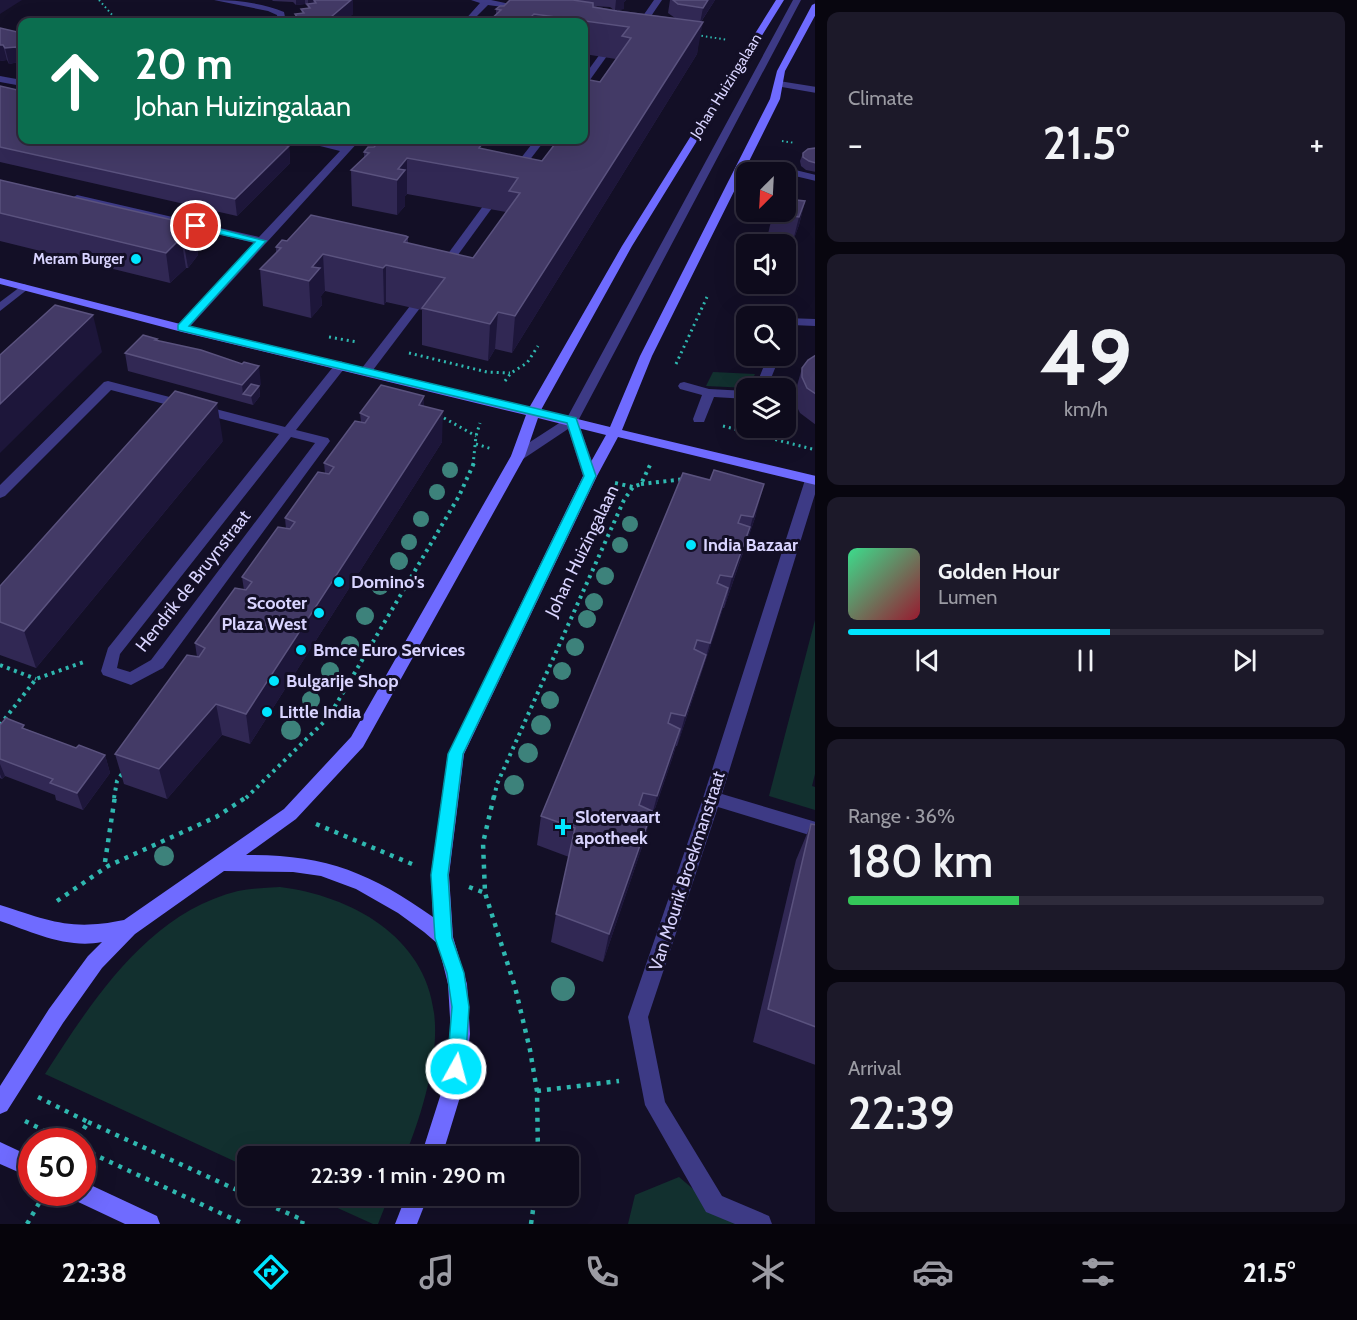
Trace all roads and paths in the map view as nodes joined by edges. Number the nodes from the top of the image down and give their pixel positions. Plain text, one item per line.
1 (99, 0) edge
2 (218, 0) edge
3 (476, 0) edge
4 (658, 0) edge
5 (780, 0) edge
6 (797, 0) edge
7 (486, 2) junction
8 (815, 7) edge
9 (533, 9) edge
10 (120, 18) edge
11 (282, 18) edge
12 (470, 18) edge
13 (627, 25) edge
14 (697, 35) edge
15 (731, 41) dead end
16 (603, 56) edge
17 (588, 77) edge
18 (0, 79) edge
19 (18, 82) edge
20 (779, 84) junction
21 (815, 90) edge
22 (321, 144) edge
23 (351, 144) edge
24 (537, 144) edge
25 (346, 149) junction
26 (796, 174) edge
27 (815, 178) edge
28 (508, 181) edge
29 (68, 196) edge
30 (487, 208) edge
31 (261, 241) junction
32 (435, 280) edge
33 (0, 281) edge
34 (24, 287) junction
35 (709, 292) dead end
36 (0, 308) edge
37 (414, 308) edge
38 (796, 322) edge
39 (815, 323) edge
40 (182, 327) junction
41 (527, 363) dead end
42 (341, 365) junction
43 (366, 371) junction
44 (672, 373) dead end
45 (684, 386) dead end
46 (709, 393) junction
47 (736, 394) edge
48 (493, 402) junction
49 (534, 411) junction
50 (699, 419) joint
51 (572, 421) junction
52 (290, 431) junction
53 (615, 431) junction
54 (660, 442) junction
55 (476, 444) junction
56 (815, 450) edge
57 (518, 456) junction
58 (590, 476) junction
59 (814, 480) edge
60 (633, 487) junction
61 (0, 493) edge
62 (113, 652) junction
63 (0, 665) edge
64 (36, 679) junction
65 (0, 725) edge
66 (130, 763) edge
67 (249, 796) junction
68 (712, 798) junction
69 (290, 814) junction
70 (815, 831) edge
71 (105, 862) dead end
72 (221, 863) junction
73 (440, 875) junction
74 (485, 893) junction
75 (0, 912) edge
76 (29, 922) junction
77 (128, 928) junction
78 (444, 938) junction
79 (650, 1077) junction
80 (14, 1082) junction
81 (537, 1091) junction
82 (0, 1104) edge
83 (19, 1119) dead end
84 (88, 1122) junction
85 (38, 1128) edge
86 (84, 1128) edge
87 (435, 1146) edge
88 (538, 1146) edge
89 (0, 1153) edge
90 (96, 1155) edge
91 (18, 1161) edge
92 (237, 1190) edge
93 (96, 1199) edge
94 (38, 1206) edge
95 (272, 1206) edge
96 (413, 1206) edge
97 (534, 1206) edge
98 (27, 1224) edge
99 (149, 1224) edge
100 (244, 1224) edge
101 (302, 1224) edge
102 (406, 1224) edge
103 (531, 1224) edge
104 (761, 1224) edge

1 - 10 path
2 - 11 street
3 - 7 street
4 - 13 street
5 - 49 main road, Johan Huizingalaan
6 - 51 street, Johan Huizingalaan
7 - 9 street
7 - 12 street
8 - 20 main road, Johan Huizingalaan
14 - 15 path
16 - 17 street
18 - 19 street
20 - 21 street
20 - 53 main road, Johan Huizingalaan
22 - 25 street
23 - 25 street
24 - 28 street
25 - 31 street
26 - 27 street
29 - 31 street
30 - 32 street
31 - 40 street
33 - 34 main road
34 - 36 street
34 - 40 main road
35 - 44 path
37 - 43 street
38 - 39 street
40 - 42 main road
41 - 48 path
42 - 43 main road
42 - 52 street, Hendrik de Bruynstraat
43 - 48 main road
45 - 46 street
46 - 47 street
46 - 50 street
48 - 49 main road
48 - 55 path
49 - 51 main road
49 - 57 main road, Johan Huizingalaan
50 - 56 path
51 - 53 main road
51 - 57 street, Johan Huizingalaan
51 - 58 street, Johan Huizingalaan
52 - 61 street
52 - 62 street, Hendrik de Bruynstraat
52 - 62 street, Hendrik de Bruynstraat
53 - 54 main road
53 - 58 main road, Johan Huizingalaan
54 - 59 main road
54 - 60 path, Johan Huizingalaan
55 - 57 path
55 - 67 path
57 - 69 main road, Johan Huizingalaan
58 - 60 path
58 - 73 main road, Johan Huizingalaan
59 - 68 street, Van Mourik Broekmanstraat
60 - 74 path, Johan Huizingalaan
62 - 64 path
63 - 64 path
64 - 65 path
66 - 71 path
67 - 69 path
67 - 76 path
68 - 70 street
68 - 79 street, Van Mourik Broekmanstraat
69 - 72 main road, Johan Huizingalaan
69 - 73 path
72 - 77 main road, Johan Huizingalaan
72 - 78 main road
73 - 74 path
73 - 78 main road, Johan Huizingalaan
74 - 81 path, Johan Huizingalaan
75 - 76 main road
76 - 77 main road
77 - 80 main road
78 - 87 main road, Johan Huizingalaan
79 - 81 path
79 - 104 street, Van Mourik Broekmanstraat
80 - 82 main road
80 - 84 path
81 - 88 path, Johan Huizingalaan
83 - 85 path
84 - 86 path
84 - 92 path
89 - 91 main road
90 - 100 path
93 - 99 main road
94 - 98 path
95 - 101 path
96 - 102 main road
97 - 103 path

